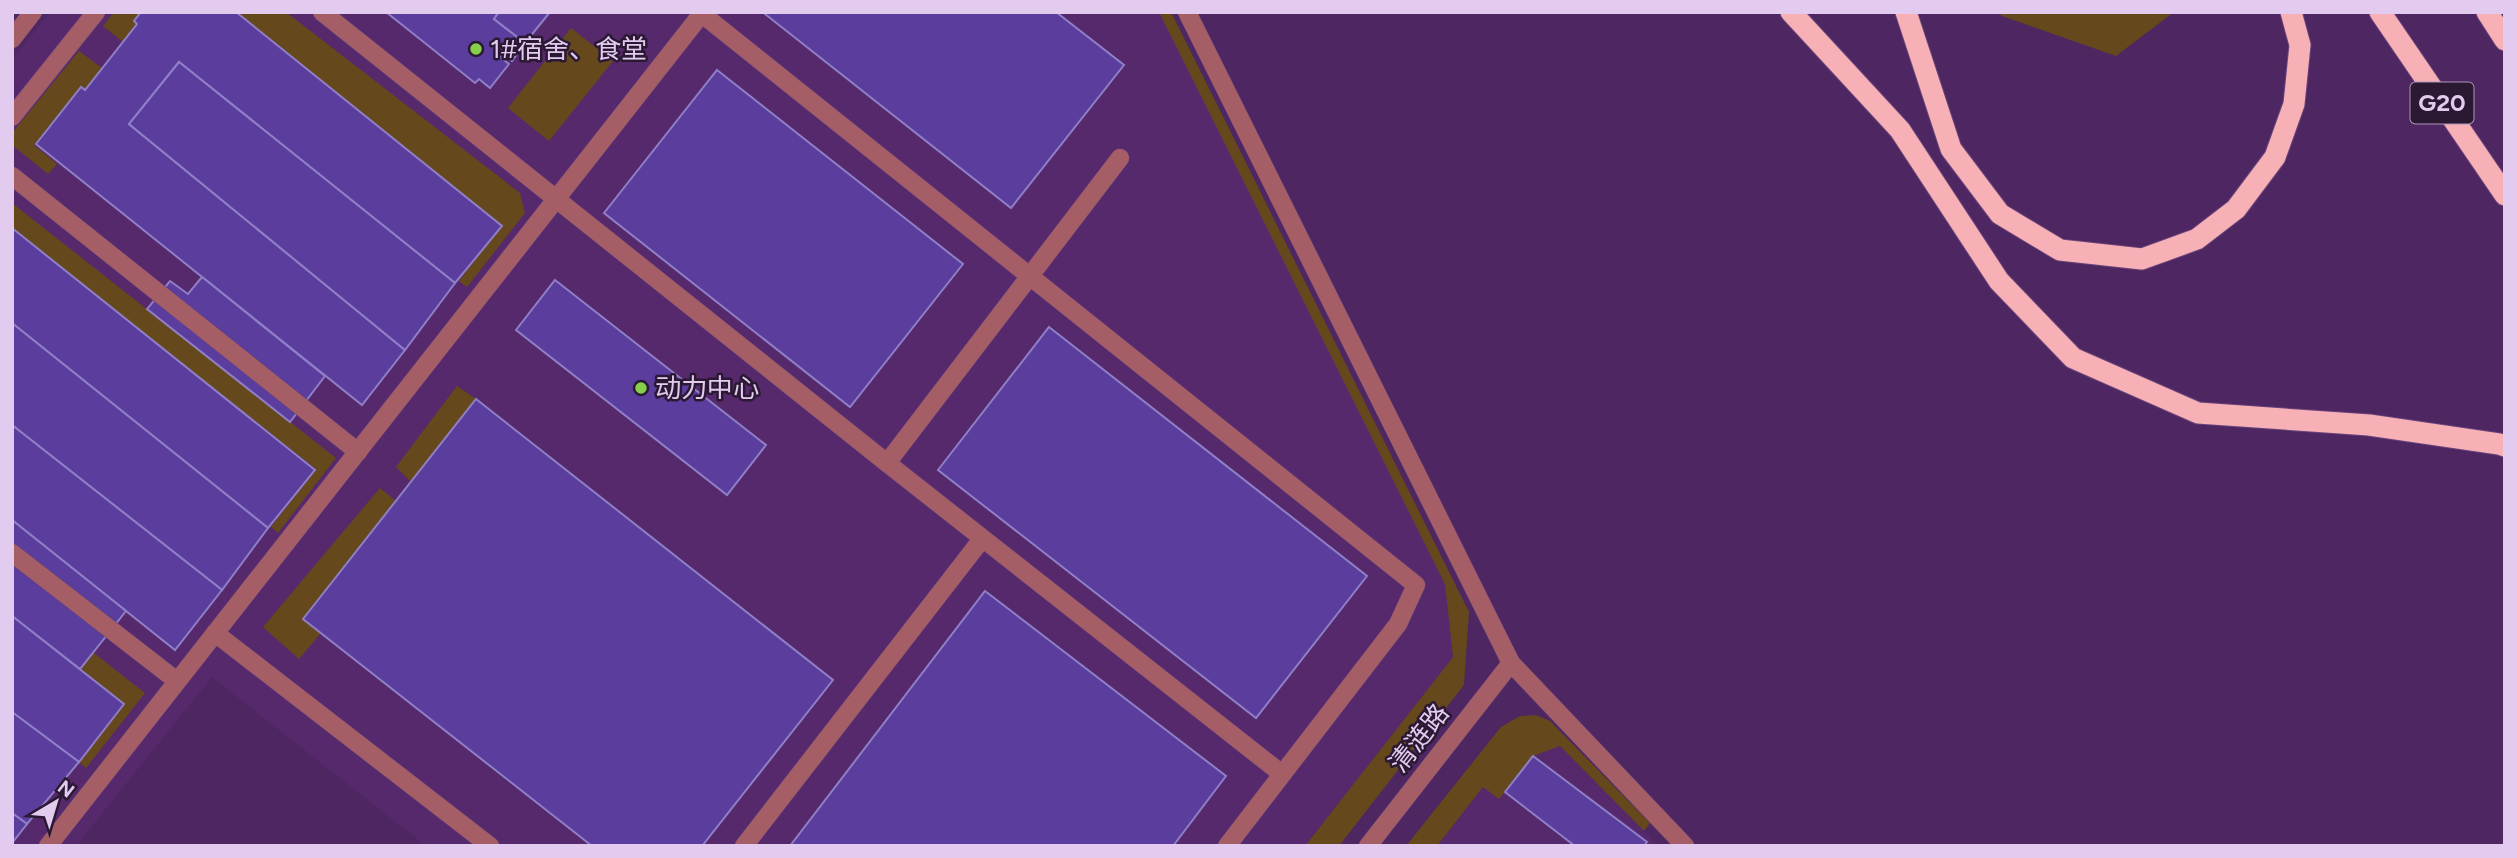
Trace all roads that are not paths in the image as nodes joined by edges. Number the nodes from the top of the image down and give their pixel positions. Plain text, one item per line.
1 (33, 12) edge
2 (96, 12) edge
3 (322, 12) edge
4 (1187, 12) edge
5 (1791, 12) edge
6 (1906, 12) edge
7 (2291, 12) edge
8 (2380, 12) edge
9 (2487, 12) edge
10 (703, 13) edge
11 (12, 39) edge
12 (2505, 40) edge
13 (12, 117) edge
14 (1120, 158) dead end
15 (12, 176) edge
16 (2505, 194) edge
17 (556, 202) junction
18 (1030, 276) junction
19 (2505, 446) edge
20 (358, 452) junction
21 (887, 463) junction
22 (982, 539) junction
23 (12, 553) edge
24 (215, 633) junction
25 (1511, 663) junction
26 (177, 681) junction
27 (1282, 774) junction
28 (1679, 844) edge
29 (48, 846) edge
30 (490, 846) edge
31 (744, 846) edge
32 (1227, 846) edge
33 (1368, 846) edge

1 - 11 street
2 - 13 street
3 - 17 street
4 - 25 street
5 - 19 highway
6 - 7 highway
8 - 16 highway, G20
9 - 12 highway
10 - 17 street
10 - 18 street
14 - 18 street
15 - 20 street
17 - 20 street
17 - 21 street
18 - 21 street
18 - 27 street
20 - 24 street
21 - 22 street
22 - 27 street
22 - 31 street
23 - 26 street
24 - 26 street
24 - 30 street
25 - 28 street
25 - 33 street, 清涟路
26 - 29 street
27 - 32 street

